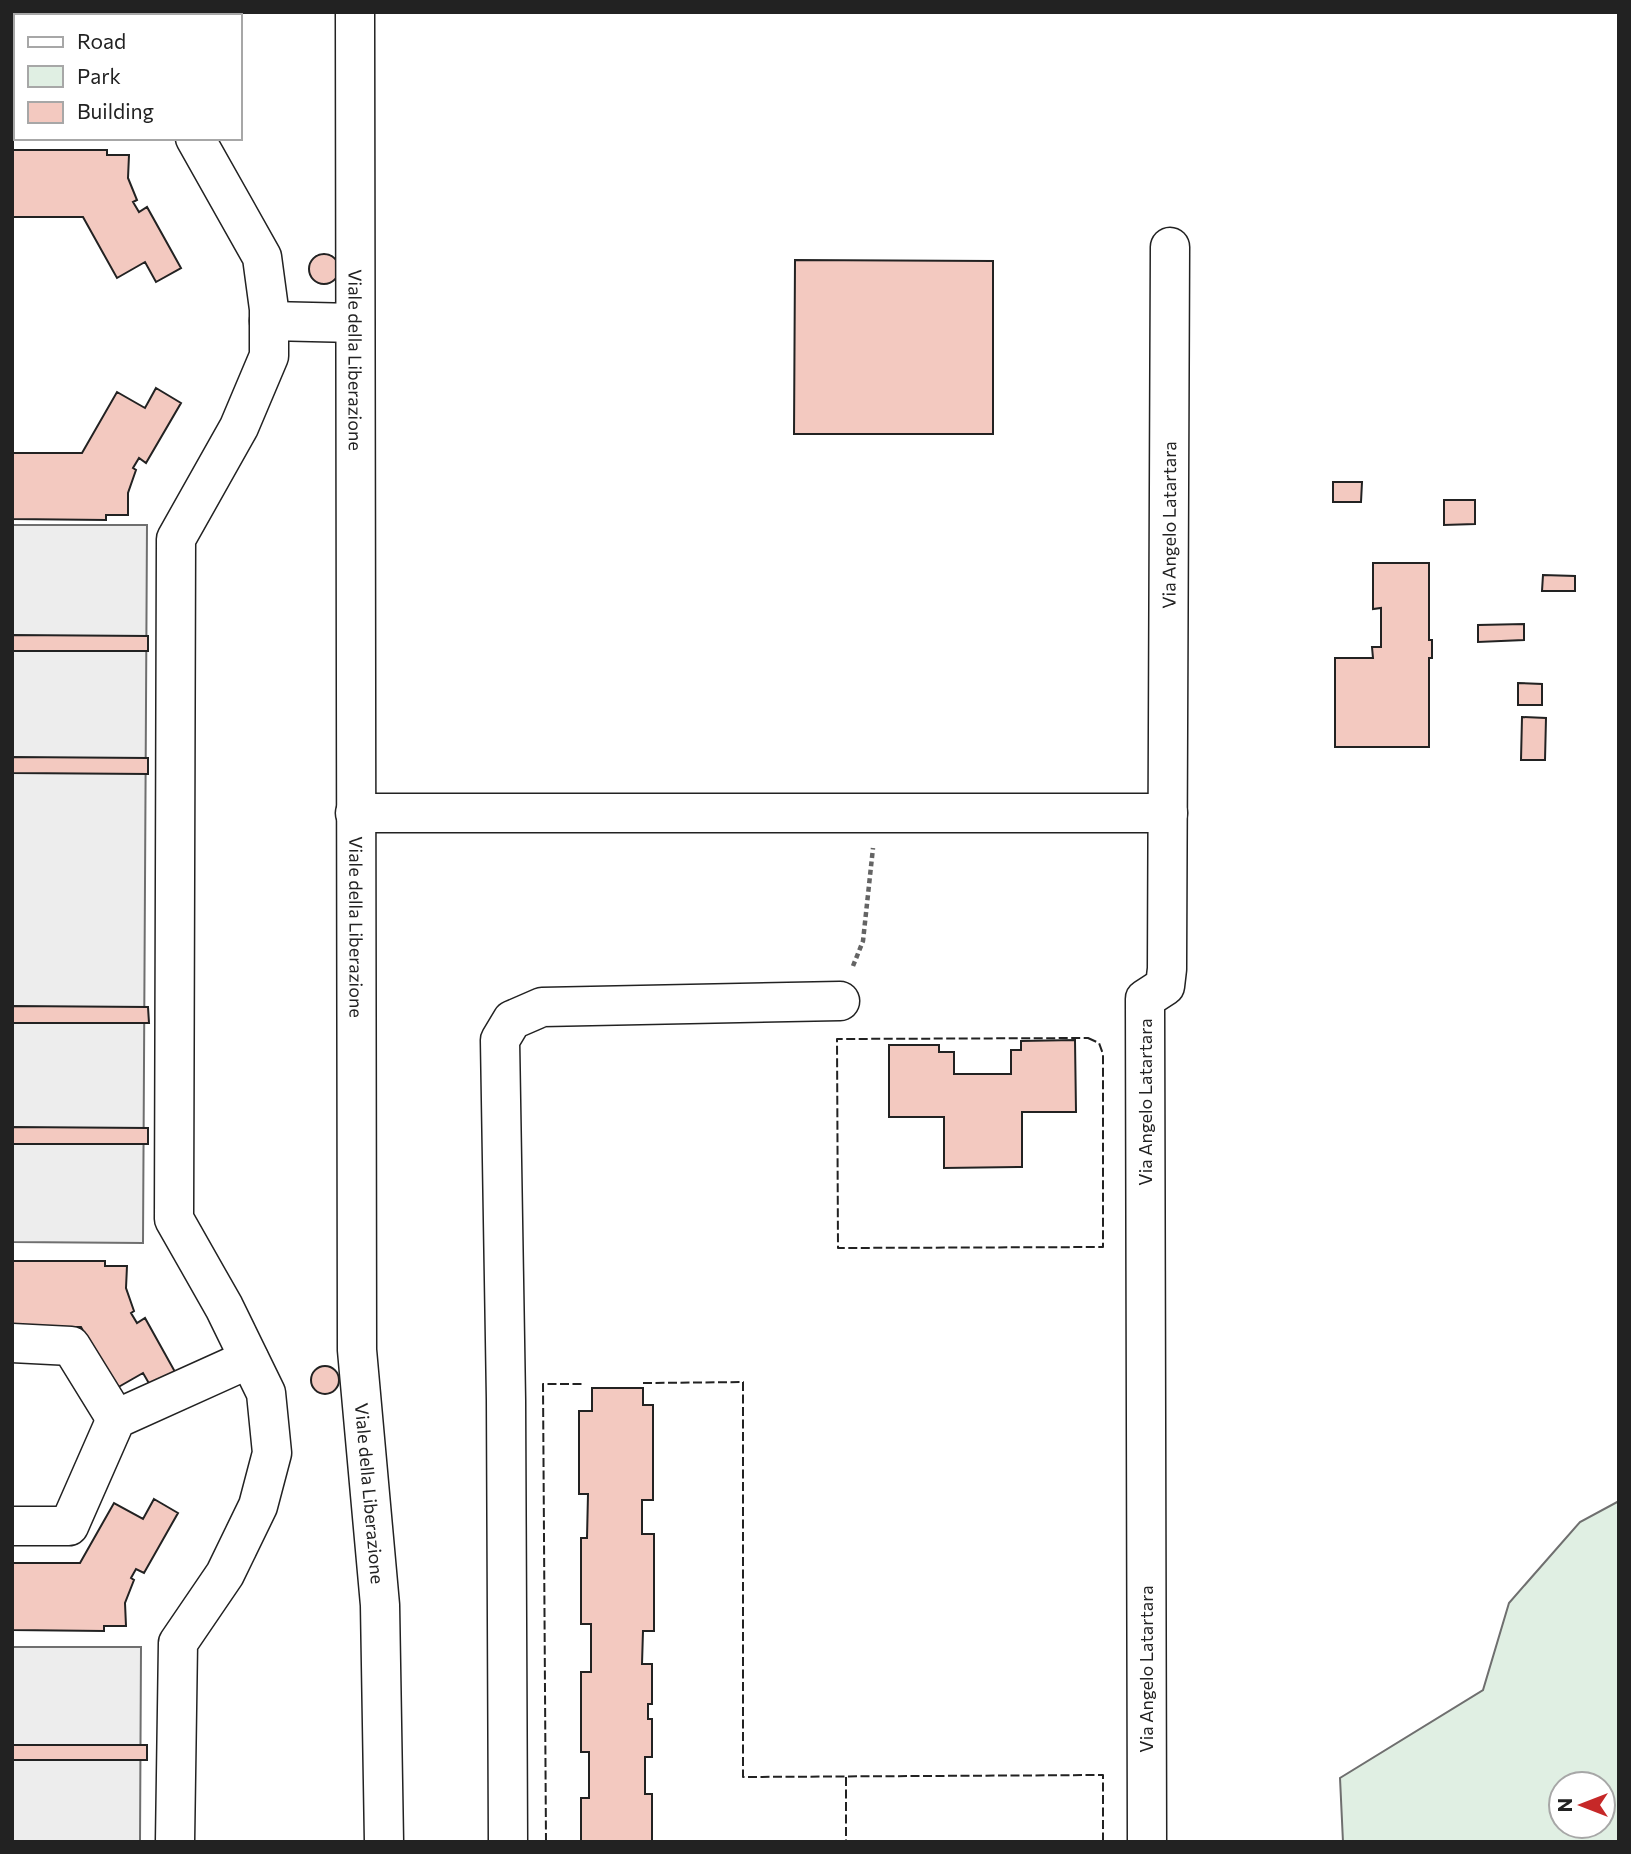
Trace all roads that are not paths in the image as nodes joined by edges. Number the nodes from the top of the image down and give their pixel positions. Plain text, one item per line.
1 (355, 12) edge
2 (196, 140) edge
3 (1170, 247) dead end
4 (269, 321) junction
5 (355, 323) junction
6 (355, 813) junction
7 (1168, 813) junction
8 (840, 1001) road end
9 (12, 1343) edge
10 (249, 1359) junction
11 (116, 1419) junction
12 (12, 1526) edge
13 (175, 1842) edge
14 (384, 1842) edge
15 (508, 1842) edge
16 (1147, 1842) edge

1 - 5 street, Viale della Liberazione
2 - 4 street
3 - 7 street, Via Angelo Latartara
4 - 5 street
4 - 10 street
5 - 6 street, Viale della Liberazione
6 - 7 street
6 - 14 street, Viale della Liberazione
7 - 16 street, Via Angelo Latartara
8 - 15 street
9 - 11 street
10 - 11 street
10 - 13 street
11 - 12 street

